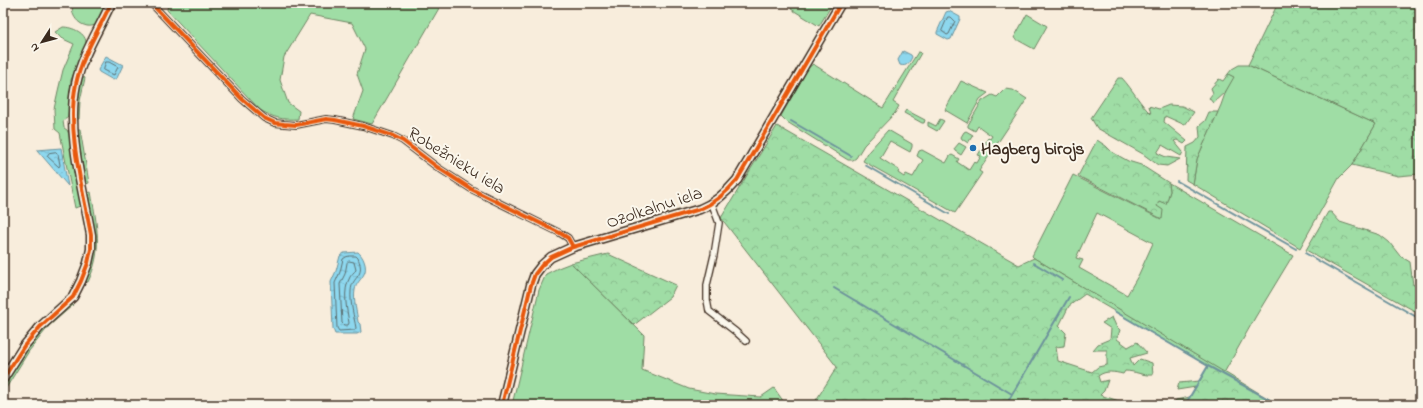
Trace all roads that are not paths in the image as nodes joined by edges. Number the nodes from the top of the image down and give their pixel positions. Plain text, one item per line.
1 (111, 3) edge
2 (151, 3) edge
3 (841, 3) edge
4 (712, 204) junction
5 (573, 247) junction
6 (746, 341) dead end
7 (3, 379) edge
8 (502, 405) edge

1 - 7 street
2 - 5 street, Robežnieku iela
3 - 4 street, Ozolkalnu iela
4 - 5 street, Ozolkalnu iela
4 - 6 street
5 - 8 street, Ozolkalnu iela

